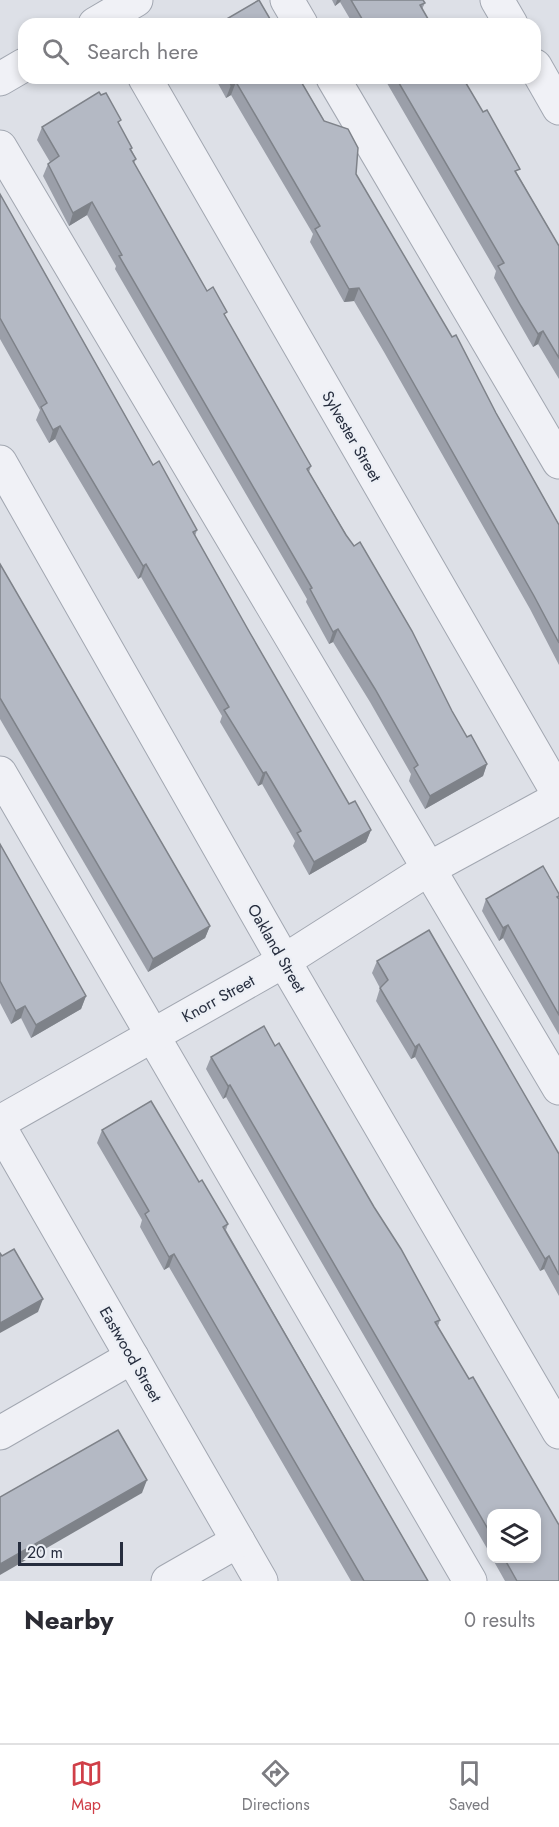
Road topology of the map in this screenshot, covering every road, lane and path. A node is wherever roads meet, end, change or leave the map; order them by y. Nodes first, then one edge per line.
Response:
1 (286, 0) edge
2 (497, 0) edge
3 (297, 18) edge
4 (508, 18) edge
5 (18, 68) edge
6 (541, 76) edge
7 (0, 79) edge
8 (148, 84) edge
9 (337, 84) edge
10 (559, 108) edge
11 (0, 147) edge
12 (0, 462) edge
13 (559, 462) edge
14 (0, 773) edge
15 (559, 796) edge
16 (430, 868) junction
17 (285, 961) junction
18 (152, 1034) junction
19 (559, 1088) edge
20 (0, 1122) edge
21 (0, 1128) edge
22 (132, 1357) junction
23 (0, 1432) edge
24 (559, 1432) edge
25 (238, 1541) junction
26 (168, 1581) edge
27 (261, 1581) edge
28 (470, 1581) edge

1 - 3 street
2 - 4 street
5 - 7 street
6 - 10 street
8 - 15 street, Sylvester Street
9 - 13 street
11 - 16 street
12 - 17 street, Oakland Street
14 - 18 street
15 - 16 street, Knorr Street
16 - 17 street, Knorr Street
16 - 19 street
17 - 18 street, Knorr Street
17 - 24 street, Oakland Street
18 - 20 street, Knorr Street
18 - 28 street
21 - 22 street, Eastwood Street
22 - 23 street
22 - 25 street, Eastwood Street
25 - 26 street
25 - 27 street, Eastwood Street

